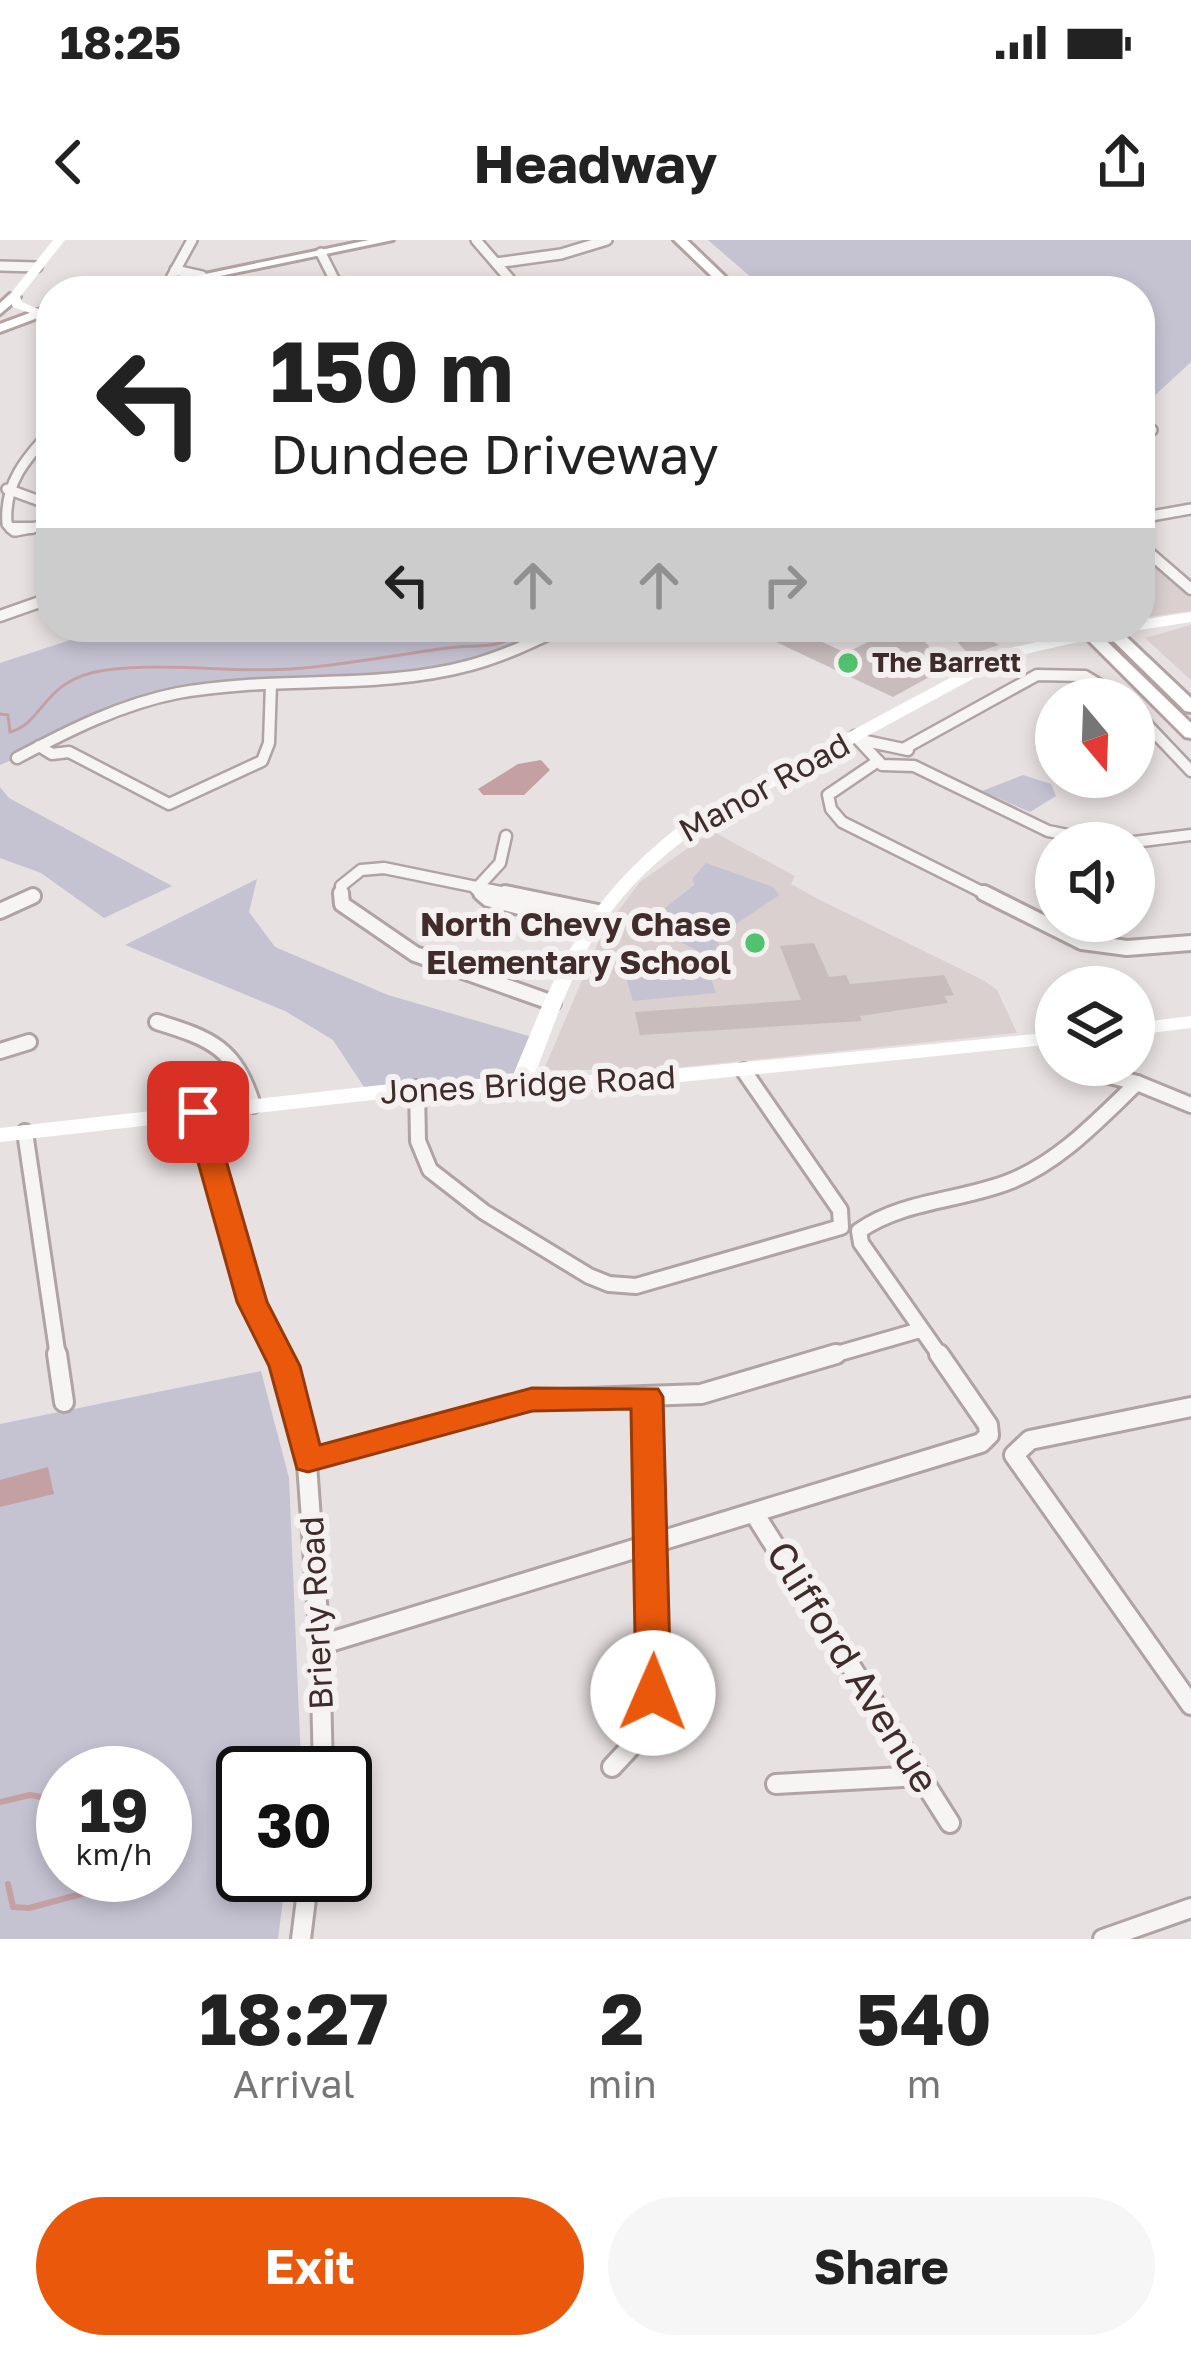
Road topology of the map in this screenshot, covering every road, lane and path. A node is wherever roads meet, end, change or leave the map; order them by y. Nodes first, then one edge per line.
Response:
1 (59, 240) edge
2 (192, 240) edge
3 (387, 240) edge
4 (476, 240) edge
5 (607, 240) edge
6 (680, 240) edge
7 (693, 240) edge
8 (321, 254) junction
9 (496, 263) junction
10 (0, 266) edge
11 (37, 267) junction
12 (248, 268) junction
13 (169, 276) edge
14 (202, 276) edge
15 (206, 276) edge
16 (334, 276) edge
17 (507, 276) edge
18 (721, 276) edge
19 (725, 276) edge
20 (14, 297) junction
21 (36, 309) edge
22 (0, 310) edge
23 (36, 314) edge
24 (0, 328) edge
25 (36, 448) edge
26 (7, 489) junction
27 (36, 500) edge
28 (1191, 509) edge
29 (1155, 515) edge
30 (36, 528) edge
31 (1155, 558) edge
32 (1191, 589) edge
33 (36, 603) edge
34 (0, 616) edge
35 (1191, 617) edge
36 (1155, 623) edge
37 (536, 642) edge
38 (1046, 642) edge
39 (1113, 642) edge
40 (1117, 642) edge
41 (1088, 678) edge
42 (271, 684) junction
43 (1191, 707) edge
44 (1155, 733) edge
45 (1191, 733) edge
46 (858, 738) junction
47 (39, 746) junction
48 (904, 748) junction
49 (16, 758) dead end
50 (878, 761) junction
51 (914, 766) junction
52 (1191, 771) edge
53 (1035, 825) edge
54 (1191, 835) edge
55 (506, 836) dead end
56 (1155, 839) edge
57 (476, 889) junction
58 (33, 896) dead end
59 (0, 911) edge
60 (594, 919) junction
61 (1191, 944) edge
62 (553, 1003) junction
63 (157, 1022) dead end
64 (1191, 1022) edge
65 (1155, 1026) edge
66 (1035, 1040) edge
67 (29, 1042) dead end
68 (0, 1052) edge
69 (744, 1071) junction
70 (521, 1083) junction
71 (1134, 1086) edge
72 (1144, 1086) edge
73 (417, 1088) junction
74 (253, 1105) junction
75 (1191, 1105) edge
76 (198, 1112) junction
77 (25, 1132) junction
78 (0, 1135) edge
79 (920, 1330) junction
80 (647, 1397) junction
81 (64, 1402) dead end
82 (1191, 1407) edge
83 (308, 1460) junction
84 (754, 1513) junction
85 (653, 1542) junction
86 (320, 1645) junction
87 (1191, 1705) edge
88 (322, 1746) edge
89 (612, 1766) dead end
90 (920, 1776) junction
91 (776, 1784) dead end
92 (950, 1823) dead end
93 (306, 1902) edge
94 (1191, 1908) edge
95 (301, 1939) edge
96 (1102, 1939) edge

1 - 11 main road
2 - 13 street
3 - 8 main road
4 - 9 street
5 - 9 street
6 - 18 main road
7 - 19 main road
8 - 12 main road
8 - 16 street
9 - 17 street
10 - 11 street
11 - 20 main road
12 - 14 main road
12 - 15 main road
20 - 21 main road
20 - 22 main road
23 - 24 main road
25 - 26 street
26 - 27 street
26 - 30 street
28 - 29 street
31 - 32 street
33 - 34 street
35 - 36 main road
37 - 42 street
38 - 46 main road, Manor Road
39 - 45 main road
40 - 43 main road
41 - 48 street
42 - 47 street
42 - 47 street
44 - 52 street
46 - 48 street
46 - 50 street
46 - 60 main road, Manor Road
47 - 49 street
48 - 51 street
50 - 51 street
50 - 61 street
51 - 53 street
54 - 56 street
55 - 57 street
57 - 60 street
57 - 62 street
58 - 59 street
60 - 62 main road, Manor Road
62 - 70 main road, Manor Road
63 - 74 street
64 - 65 main road
66 - 69 main road, Jones Bridge Road
67 - 68 street
69 - 70 main road, Jones Bridge Road
69 - 73 street
70 - 73 main road, Jones Bridge Road
71 - 79 street
72 - 75 street
73 - 74 main road, Jones Bridge Road
74 - 76 main road, Jones Bridge Road
76 - 77 main road, Jones Bridge Road
76 - 83 street, Brierly Road
77 - 78 main road, Jones Bridge Road
77 - 81 street
79 - 80 street
79 - 84 street
80 - 83 street
80 - 85 street
82 - 87 street
83 - 86 street, Brierly Road
84 - 85 street
84 - 90 street, Clifford Avenue
85 - 86 street
85 - 89 street
86 - 88 street, Brierly Road
90 - 91 street
90 - 92 street, Clifford Avenue
93 - 95 street
94 - 96 street

